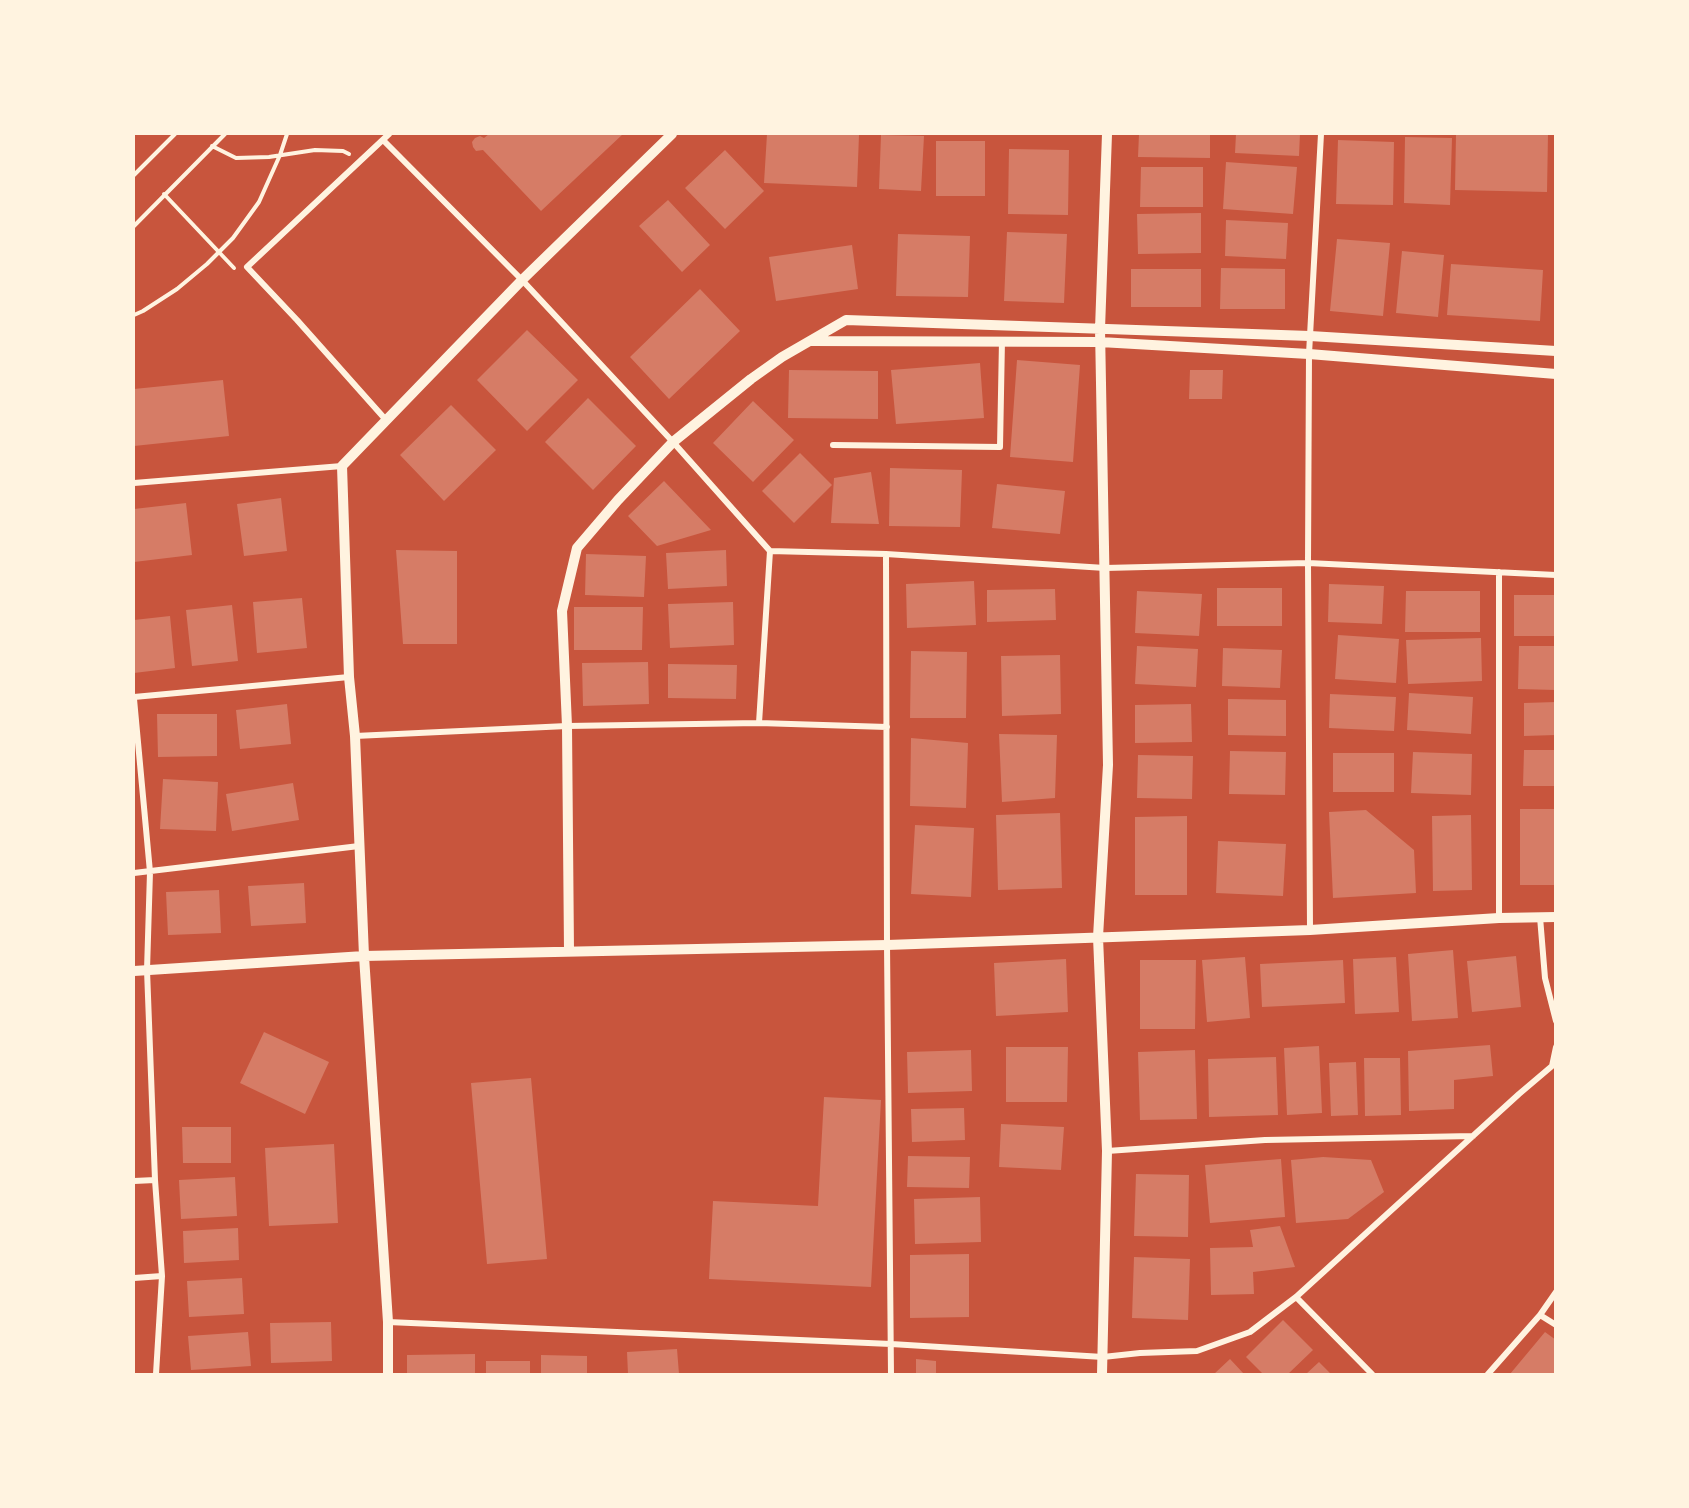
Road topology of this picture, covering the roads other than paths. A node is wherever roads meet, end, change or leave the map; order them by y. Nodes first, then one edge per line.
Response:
1 (390, 134) edge
2 (672, 134) edge
3 (1107, 134) edge
4 (1321, 134) edge
5 (382, 140) junction
6 (522, 280) junction
7 (1100, 328) junction
8 (1310, 336) junction
9 (1002, 340) junction
10 (809, 341) junction
11 (1100, 342) junction
12 (1556, 351) edge
13 (1309, 354) junction
14 (1556, 374) edge
15 (386, 420) junction
16 (673, 442) junction
17 (833, 446) dead end
18 (342, 466) junction
19 (134, 483) edge
20 (770, 551) junction
21 (886, 554) junction
22 (1308, 563) junction
23 (1105, 568) junction
24 (1499, 572) junction
25 (1556, 575) edge
26 (350, 677) junction
27 (134, 698) edge
28 (759, 723) junction
29 (567, 726) junction
30 (887, 727) junction
31 (355, 736) junction
32 (359, 846) junction
33 (150, 872) junction
34 (134, 873) edge
35 (1540, 917) junction
36 (1556, 917) edge
37 (1499, 918) junction
38 (1310, 930) junction
39 (1098, 937) junction
40 (887, 945) junction
41 (569, 951) junction
42 (364, 956) junction
43 (147, 970) junction
44 (134, 971) edge
45 (1556, 1021) edge
46 (1556, 1047) edge
47 (1473, 1136) junction
48 (1107, 1151) junction
49 (155, 1180) junction
50 (134, 1181) edge
51 (162, 1276) junction
52 (134, 1278) edge
53 (1556, 1292) edge
54 (1296, 1297) junction
55 (1540, 1315) junction
56 (388, 1322) junction
57 (1556, 1325) edge
58 (891, 1344) junction
59 (1103, 1357) junction
60 (156, 1374) edge
61 (388, 1374) edge
62 (891, 1374) edge
63 (1102, 1374) edge
64 (1372, 1374) edge
65 (1488, 1374) edge

1 - 5 street
2 - 6 street
3 - 7 street
4 - 8 street
5 - 6 street
5 - 15 street
6 - 15 street
6 - 16 street
7 - 8 street
7 - 10 street
7 - 11 street
8 - 12 street
8 - 13 street
9 - 10 street
9 - 11 street
9 - 17 street
10 - 16 street
11 - 13 street
11 - 23 street
13 - 14 street
13 - 22 street
15 - 18 street
16 - 20 street
16 - 29 street
18 - 19 street
18 - 26 street
20 - 21 street
20 - 28 street
21 - 23 street
21 - 30 street
22 - 23 street
22 - 24 street
22 - 38 street
23 - 39 street
24 - 25 street
24 - 37 street
26 - 27 street
26 - 31 street
27 - 33 street
28 - 29 street
28 - 30 street
29 - 31 street
29 - 41 street
30 - 40 street
31 - 32 street
32 - 33 street
32 - 42 street
33 - 34 street
33 - 43 street
35 - 36 street
35 - 37 street
35 - 45 street
37 - 38 street
38 - 39 street
39 - 40 street
39 - 48 street
40 - 41 street
40 - 58 street
41 - 42 street
42 - 43 street
42 - 56 street
43 - 44 street
43 - 49 street
46 - 47 street
47 - 48 street
47 - 54 street
48 - 59 street
49 - 50 street
49 - 51 street
51 - 52 street
51 - 60 street
53 - 55 street
54 - 59 street
54 - 64 street
55 - 57 street
55 - 65 street
56 - 58 street
56 - 61 street
58 - 59 street
58 - 62 street
59 - 63 street

